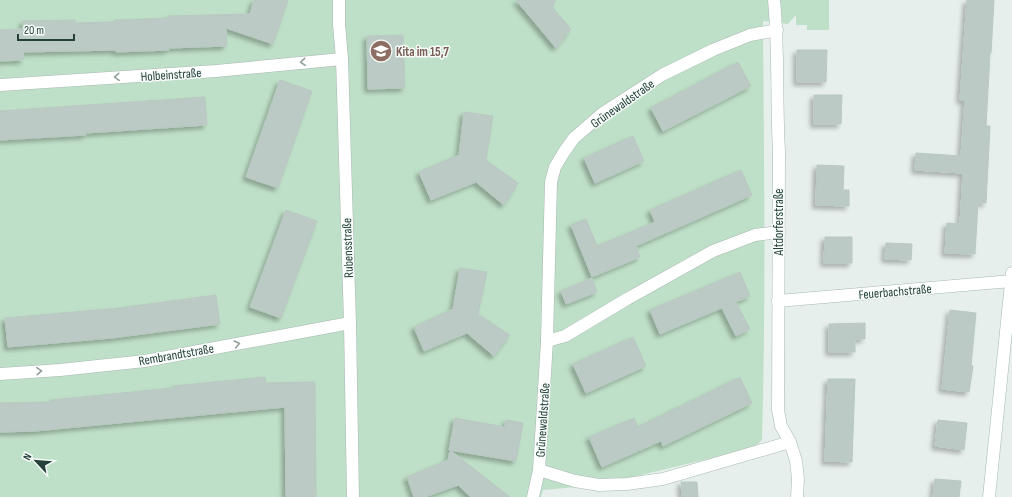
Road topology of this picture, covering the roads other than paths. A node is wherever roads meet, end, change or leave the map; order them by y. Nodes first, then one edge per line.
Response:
1 (339, 0) edge
2 (774, 0) edge
3 (777, 30) junction
4 (342, 59) junction
5 (0, 86) edge
6 (779, 232) junction
7 (1012, 273) edge
8 (1012, 281) edge
9 (778, 301) junction
10 (350, 323) junction
11 (547, 342) junction
12 (0, 374) edge
13 (790, 442) junction
14 (539, 470) junction
15 (353, 497) edge
16 (533, 497) edge
17 (797, 497) edge
18 (989, 497) edge

1 - 4 street, Rubensstraße
2 - 3 street, Altdorferstraße
3 - 6 street, Altdorferstraße
3 - 11 street, Grünewaldstraße
4 -> 5 street, Holbeinstraße
4 - 10 street, Rubensstraße
6 - 9 street, Altdorferstraße
6 - 11 street
7 - 8 street
8 - 9 street, Feuerbachstraße
8 - 18 street
9 - 13 street, Altdorferstraße
12 -> 10 street, Rembrandtstraße
10 - 15 street, Rubensstraße
11 - 14 street, Grünewaldstraße
13 - 14 street
13 - 17 street, Altdorferstraße
14 - 16 street, Grünewaldstraße

